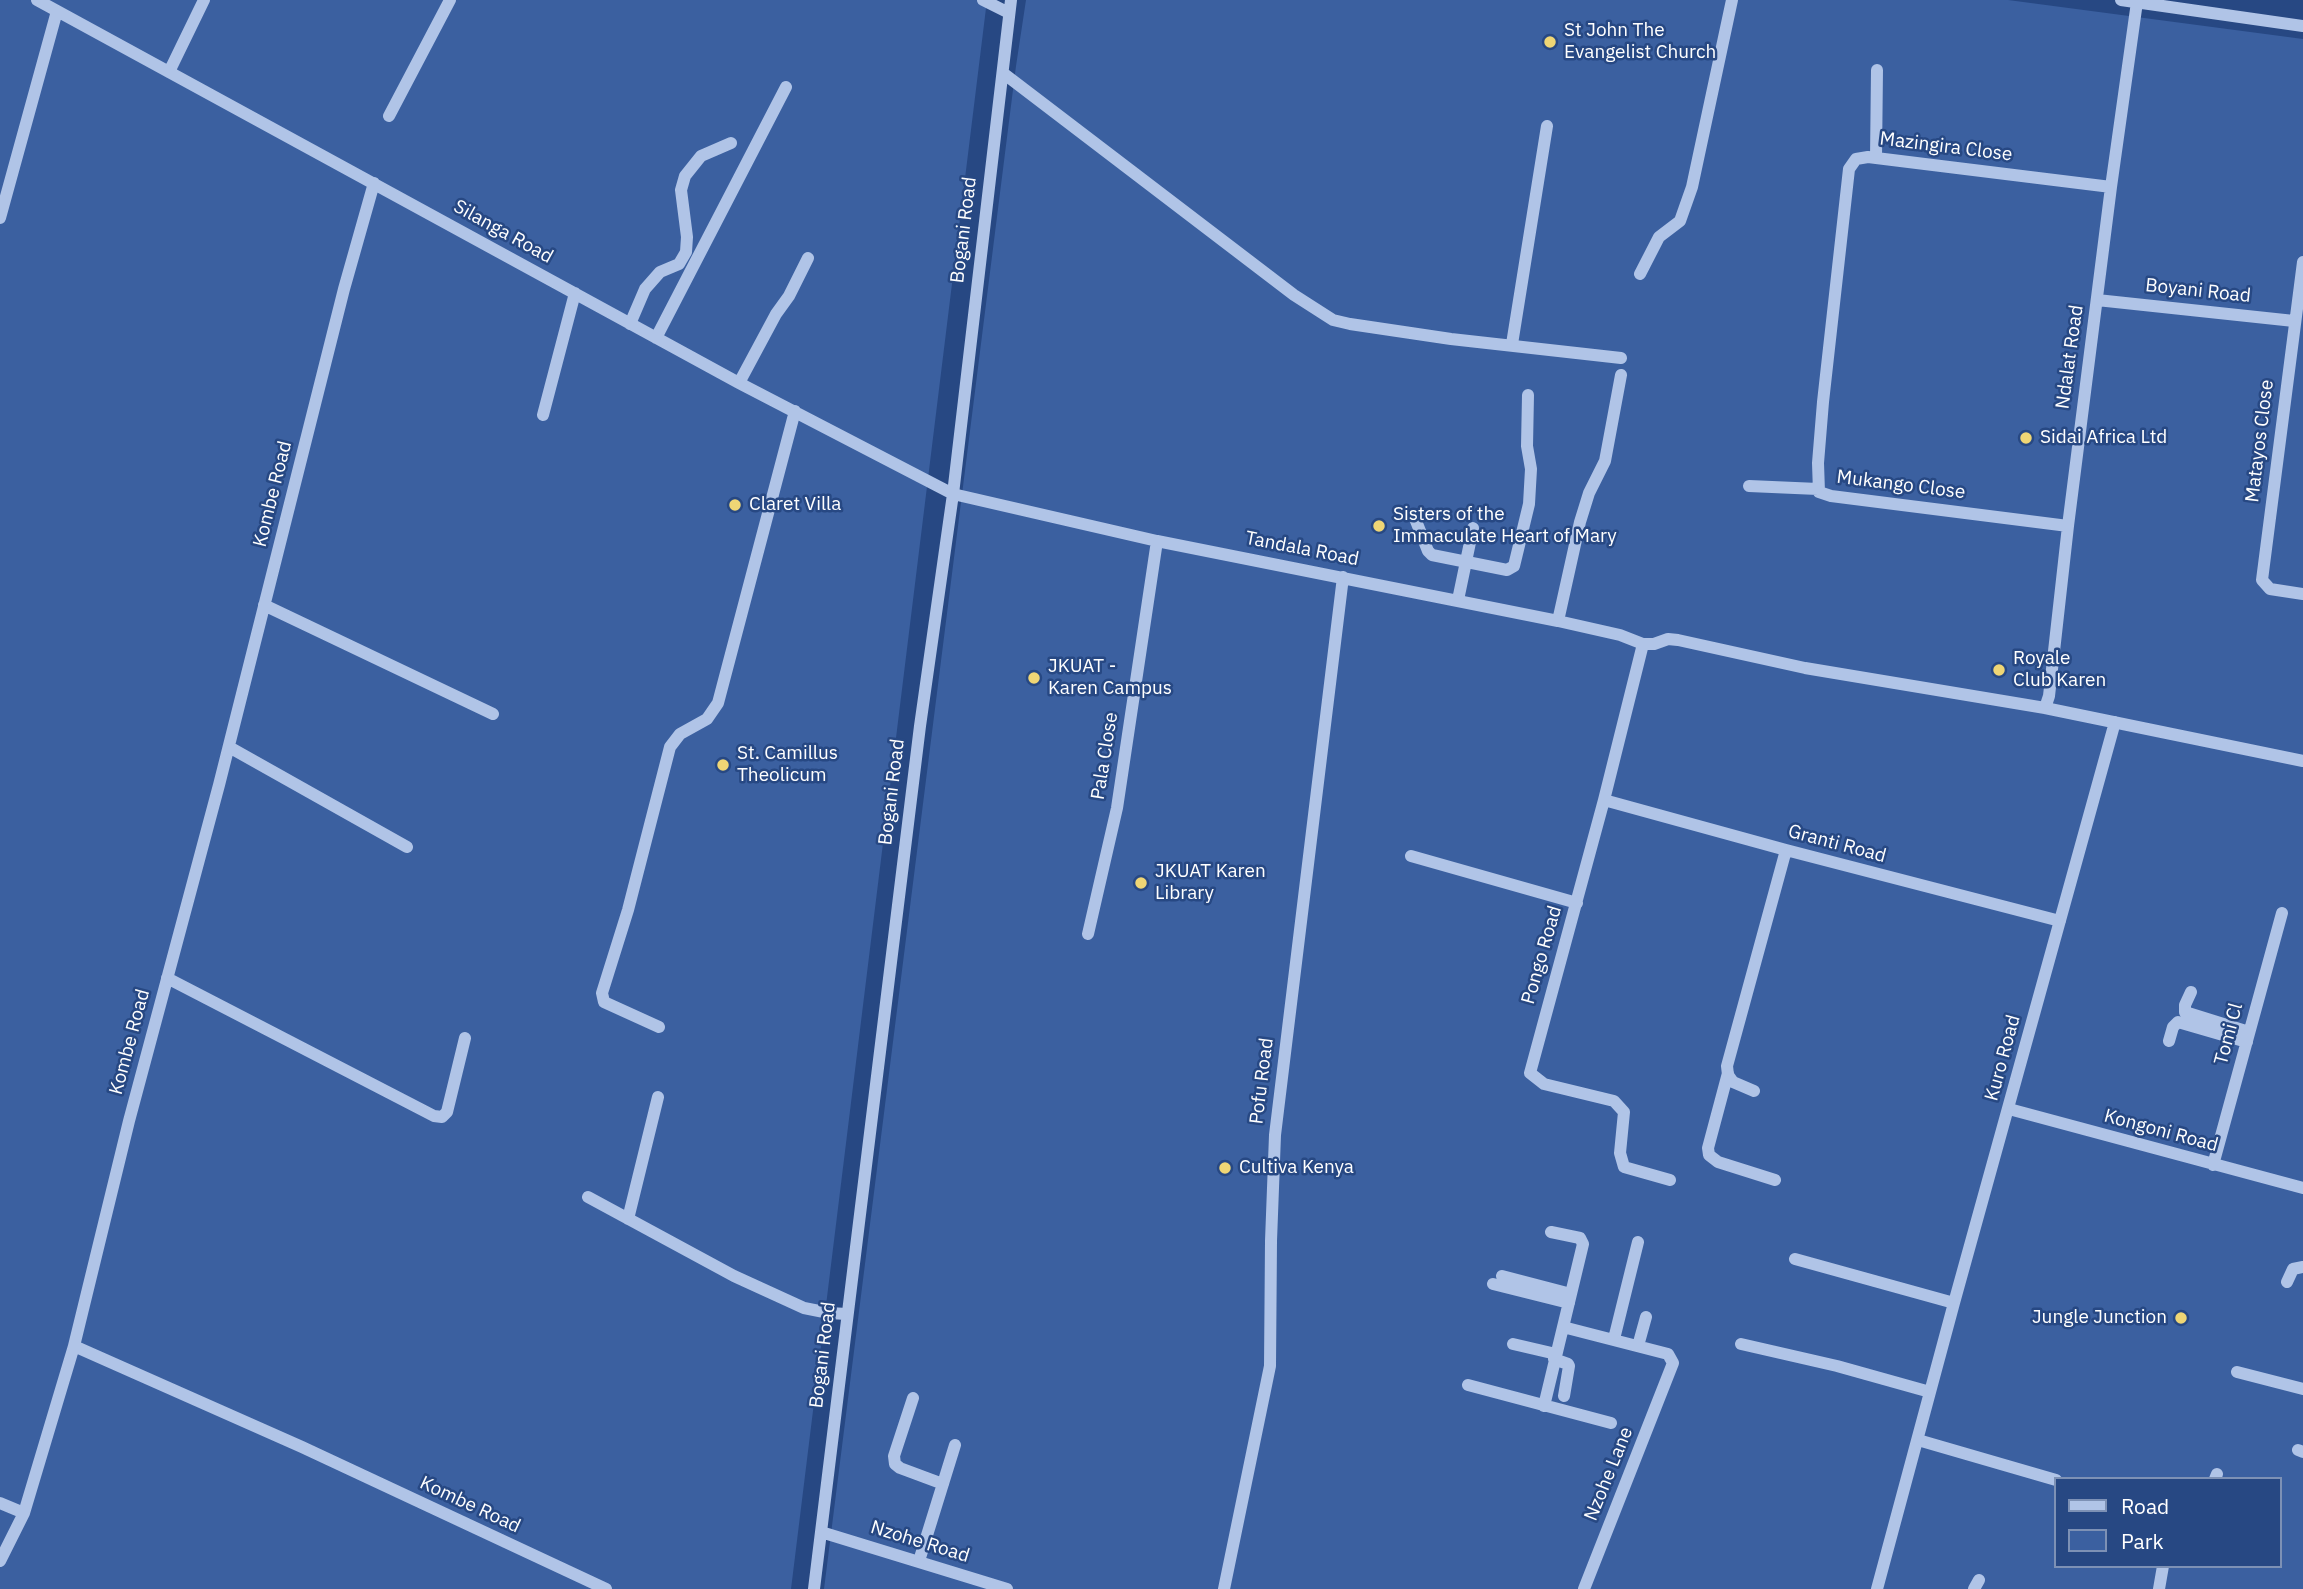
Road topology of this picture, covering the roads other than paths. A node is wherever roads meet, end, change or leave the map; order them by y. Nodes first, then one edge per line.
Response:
1 (37, 0) edge
2 (204, 0) edge
3 (450, 0) edge
4 (984, 0) edge
5 (1732, 0) edge
6 (2121, 0) edge
7 (2137, 2) junction
8 (1010, 7) edge
9 (57, 11) junction
10 (2303, 26) edge
11 (1877, 70) dead end
12 (169, 72) junction
13 (1003, 73) junction
14 (786, 87) dead end
15 (389, 116) dead end
16 (1547, 126) dead end
17 (731, 143) dead end
18 (1876, 158) junction
19 (374, 183) junction
20 (2111, 187) junction
21 (0, 218) edge
22 (808, 258) dead end
23 (2303, 262) edge
24 (1640, 274) dead end
25 (1835, 277) joint
26 (575, 293) junction
27 (2300, 298) edge
28 (2098, 300) junction
29 (2294, 321) junction
30 (630, 324) junction
31 (656, 338) junction
32 (1512, 345) junction
33 (1621, 358) dead end
34 (1621, 375) dead end
35 (739, 383) junction
36 (1528, 395) dead end
37 (795, 411) junction
38 (542, 415) dead end
39 (1749, 486) dead end
40 (1818, 489) junction
41 (953, 494) junction
42 (1416, 521) dead end
43 (2068, 526) junction
44 (1473, 528) dead end
45 (1157, 541) junction
46 (1466, 561) junction
47 (1343, 577) junction
48 (2303, 594) edge
49 (1458, 600) junction
50 (264, 605) junction
51 (1558, 621) junction
52 (1643, 644) junction
53 (2050, 708) junction
54 (493, 714) dead end
55 (2115, 722) junction
56 (229, 747) junction
57 (2303, 761) edge
58 (1604, 800) junction
59 (407, 847) dead end
60 (1786, 850) junction
61 (1411, 856) dead end
62 (1577, 902) junction
63 (2282, 912) dead end
64 (2060, 921) junction
65 (1088, 934) dead end
66 (167, 978) junction
67 (2191, 992) dead end
68 (659, 1027) dead end
69 (2248, 1037) junction
70 (465, 1038) dead end
71 (2169, 1041) dead end
72 (1727, 1073) junction
73 (1754, 1091) dead end
74 (657, 1097) dead end
75 (2009, 1109) junction
76 (2213, 1165) junction
77 (1670, 1180) dead end
78 (1775, 1180) dead end
79 (2303, 1188) edge
80 (588, 1197) dead end
81 (628, 1219) junction
82 (1551, 1231) dead end
83 (1638, 1241) dead end
84 (1795, 1259) dead end
85 (2303, 1267) edge
86 (1498, 1280) dead end
87 (2287, 1282) dead end
88 (1570, 1299) junction
89 (1954, 1303) junction
90 (847, 1314) junction
91 (1646, 1317) dead end
92 (1563, 1327) junction
93 (1614, 1339) junction
94 (1513, 1344) dead end
95 (1741, 1344) dead end
96 (74, 1346) junction
97 (1638, 1346) junction
98 (1555, 1357) junction
99 (2237, 1372) dead end
100 (1468, 1385) dead end
101 (2303, 1389) edge
102 (1930, 1392) junction
103 (1564, 1396) dead end
104 (913, 1398) dead end
105 (1544, 1406) junction
106 (1611, 1423) dead end
107 (1918, 1440) junction
108 (956, 1445) dead end
109 (2054, 1479) edge
110 (943, 1484) junction
111 (0, 1503) edge
112 (24, 1513) junction
113 (821, 1532) junction
114 (0, 1561) edge
115 (919, 1562) junction
116 (2163, 1568) edge
117 (606, 1589) edge
118 (814, 1589) edge
119 (1007, 1589) edge
120 (1224, 1589) edge
121 (1584, 1589) edge
122 (1877, 1589) edge
123 (2159, 1589) edge

1 - 9 street, Silanga Road
2 - 12 street
3 - 15 street
4 - 8 street
5 - 24 street
6 - 7 street
7 - 10 street
7 - 20 street, Ndalat Road
8 - 13 street, Bogani Road
9 - 12 street, Silanga Road
9 - 21 street
11 - 18 street
12 - 19 street, Silanga Road
13 - 32 street
13 - 41 street, Bogani Road
14 - 31 street
16 - 32 street
17 - 30 street
18 - 20 street, Mazingira Close
18 - 25 street, Mazingira Close
19 - 26 street, Silanga Road
19 - 50 street, Kombe Road
20 - 28 street, Ndalat Road
22 - 35 street
23 - 27 street, Matayos Close
25 - 40 street, Mukango Close
26 - 30 street, Silanga Road
26 - 38 street
27 - 29 street, Matayos Close
28 - 29 street, Boyani Road
28 - 43 street, Ndalat Road
29 - 48 street, Matayos Close
30 - 31 street, Silanga Road
31 - 35 street, Silanga Road
32 - 33 street
34 - 51 street
35 - 37 street, Silanga Road
36 - 46 street
37 - 41 street, Silanga Road
37 - 68 street
39 - 40 street
40 - 43 street, Mukango Close
41 - 45 street, Tandala Road
41 - 90 street, Bogani Road
42 - 46 street
43 - 53 street, Ndalat Road
44 - 46 street
45 - 47 street, Tandala Road
45 - 65 street, Pala Close
46 - 49 street
47 - 49 street, Tandala Road
47 - 120 street, Pofu Road
49 - 51 street, Tandala Road
50 - 54 street
50 - 56 street, Kombe Road
51 - 52 street, Tandala Road
52 - 53 street
52 - 58 street, Pongo Road
53 - 55 street
55 - 57 street
55 - 64 street, Kuro Road
56 - 59 street
56 - 66 street, Kombe Road
58 - 60 street, Granti Road
58 - 62 street, Pongo Road
60 - 64 street, Granti Road
60 - 72 street
61 - 62 street
62 - 77 street, Pongo Road
63 - 69 street, Tomi Cl
64 - 75 street, Kuro Road
66 - 70 street
66 - 96 street, Kombe Road
67 - 69 street
69 - 71 street
69 - 76 street, Tomi Cl
72 - 73 street
72 - 78 street
74 - 81 street
75 - 76 street, Kongoni Road
75 - 89 street, Kuro Road
76 - 79 street, Kongoni Road
80 - 81 street
81 - 90 street
82 - 88 street
83 - 93 street
84 - 89 street
85 - 87 street
86 - 88 street
88 - 92 street
89 - 102 street, Kuro Road
90 - 113 street, Bogani Road
91 - 97 street
92 - 93 street
92 - 98 street
93 - 97 street
94 - 98 street
95 - 102 street
96 - 112 street
96 - 117 street, Kombe Road
97 - 121 street, Nzohe Lane
98 - 103 street
98 - 105 street
99 - 101 street
100 - 105 street
102 - 107 street, Kuro Road
104 - 110 street
105 - 106 street
107 - 109 street
107 - 122 street, Kuro Road
108 - 110 street
110 - 115 street
111 - 112 street
112 - 114 street
113 - 115 street, Nzohe Road
113 - 118 street, Bogani Road
115 - 119 street, Nzohe Road
116 - 123 street

